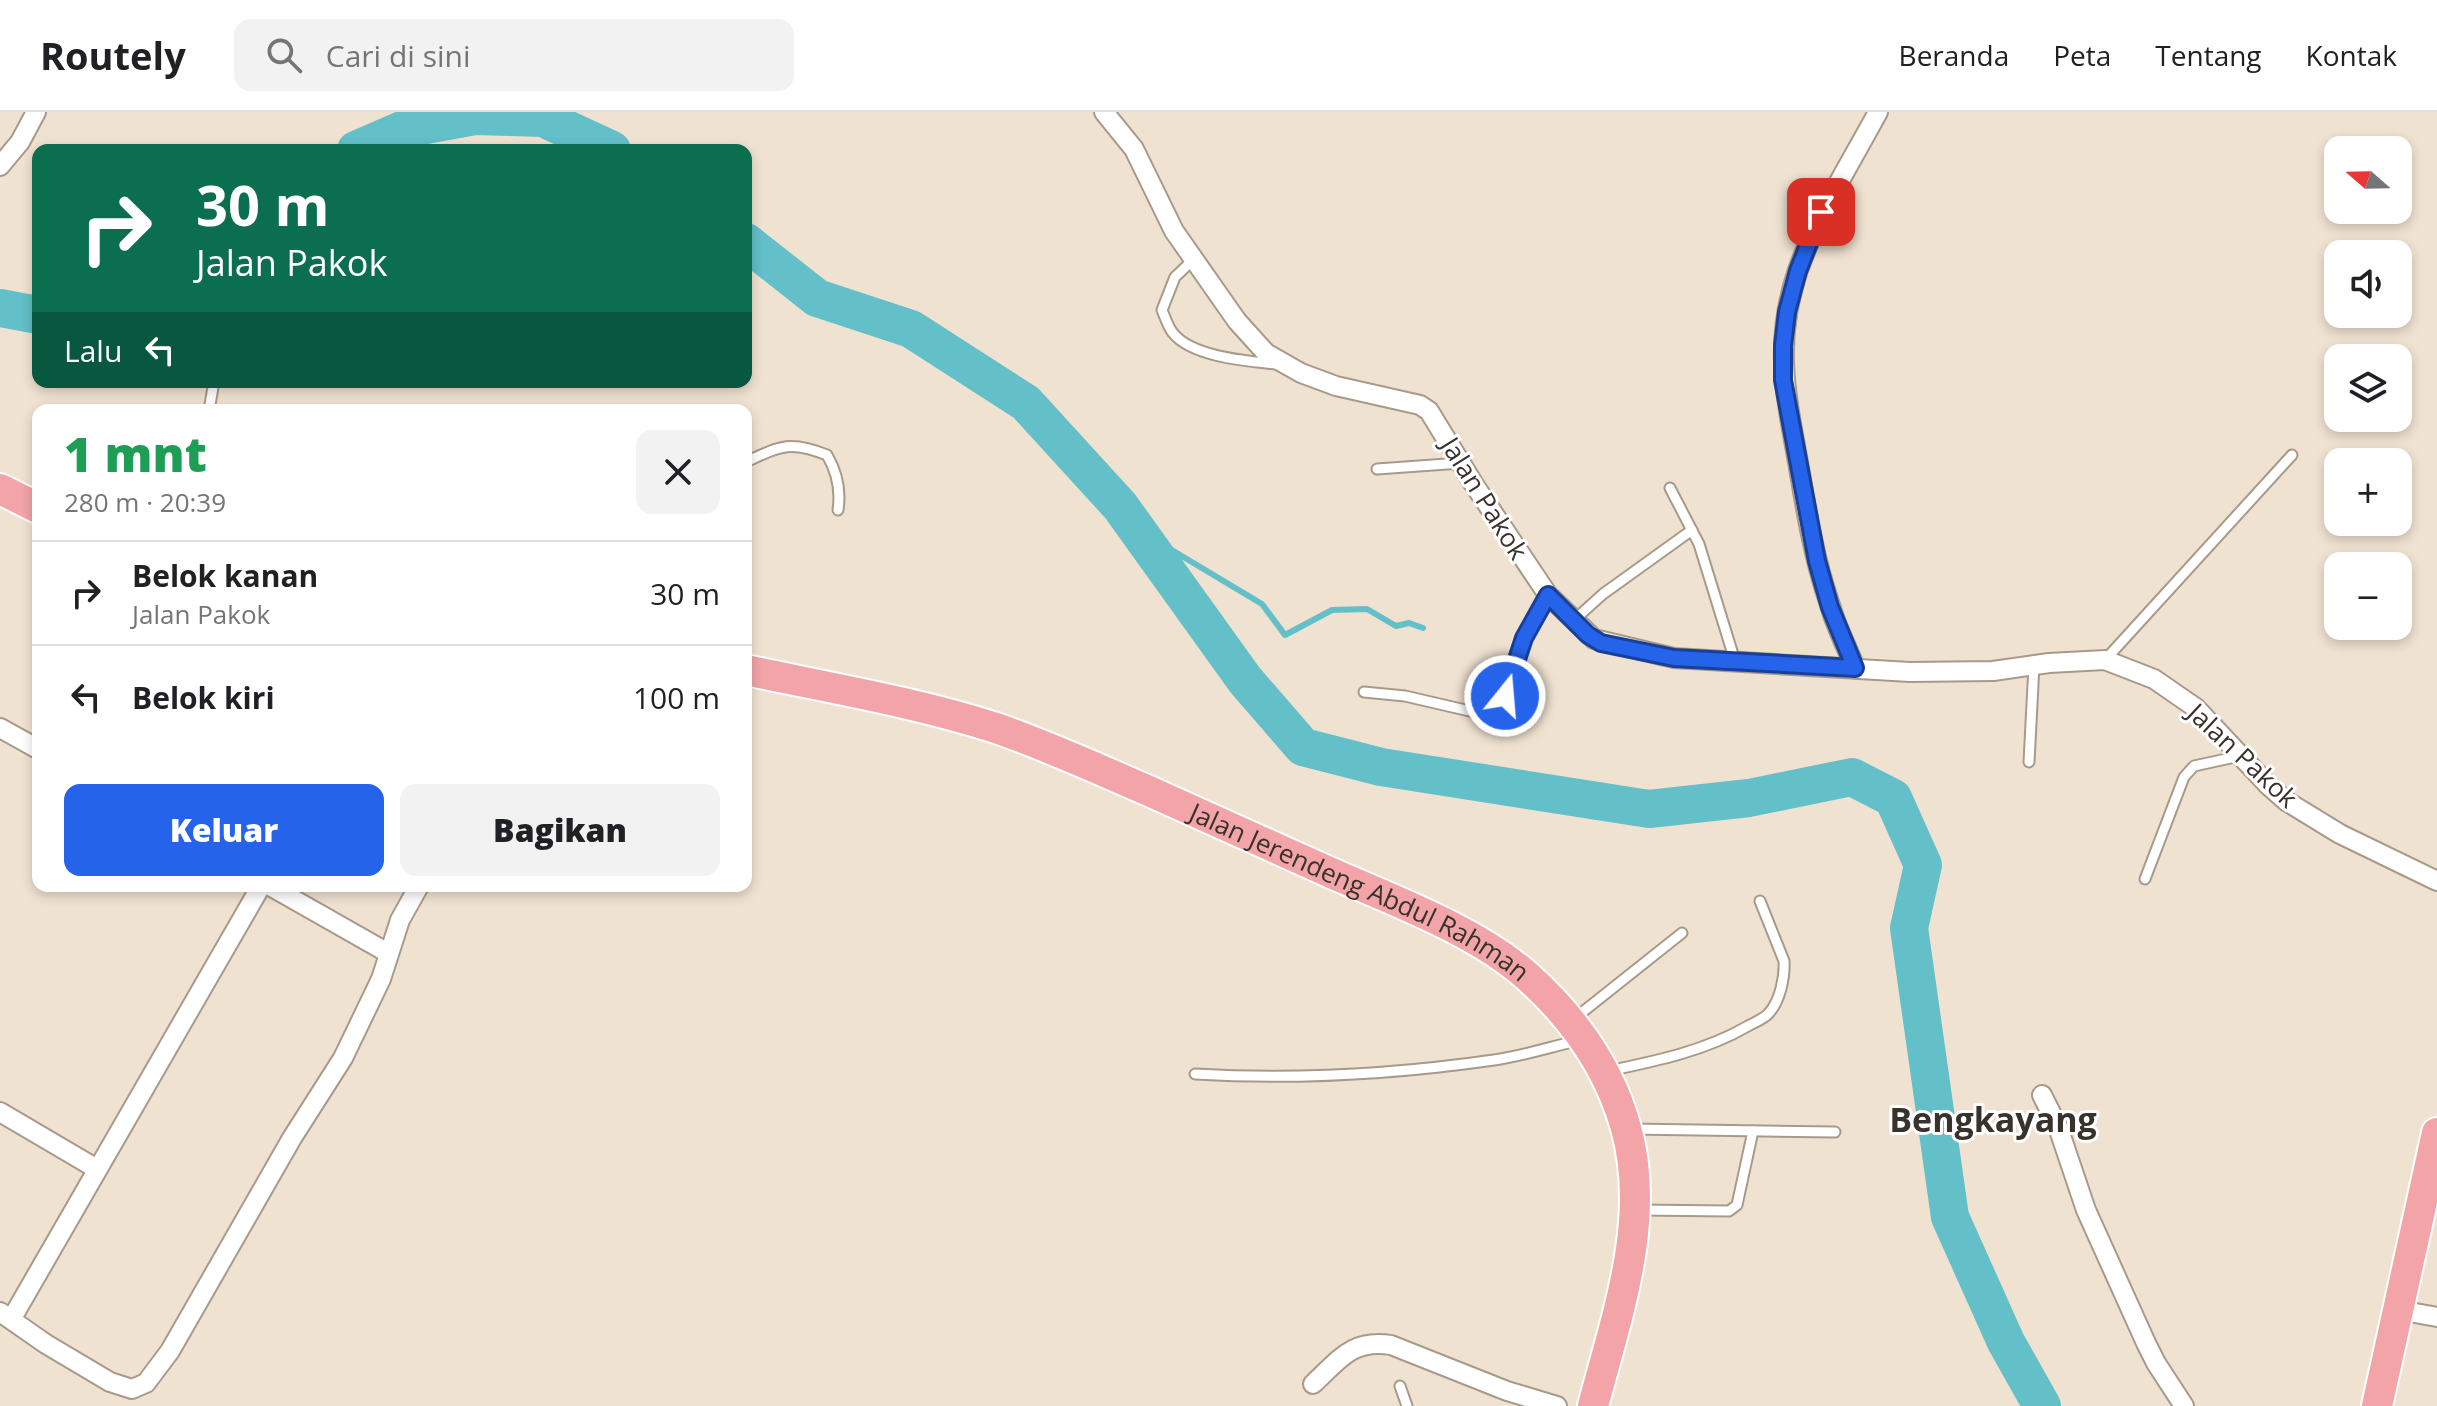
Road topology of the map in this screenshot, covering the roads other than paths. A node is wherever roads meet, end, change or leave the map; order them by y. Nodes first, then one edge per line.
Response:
1 (36, 112) edge
2 (1104, 112) edge
3 (1878, 112) edge
4 (0, 166) edge
5 (1194, 259) junction
6 (1283, 365) junction
7 (2292, 455) dead end
8 (752, 459) edge
9 (1461, 463) junction
10 (1377, 469) dead end
11 (1670, 488) dead end
12 (0, 489) edge
13 (32, 505) edge
14 (838, 510) dead end
15 (1692, 530) junction
16 (1542, 587) junction
17 (1573, 621) junction
18 (2105, 660) junction
19 (1735, 661) junction
20 (2034, 665) junction
21 (1855, 668) junction
22 (752, 671) edge
23 (1364, 692) dead end
24 (0, 728) edge
25 (32, 746) edge
26 (2240, 756) junction
27 (2029, 762) dead end
28 (2145, 879) dead end
29 (2437, 881) edge
30 (258, 892) edge
31 (281, 892) edge
32 (416, 892) edge
33 (1760, 901) dead end
34 (1682, 933) dead end
35 (388, 953) junction
36 (1578, 1030) junction
37 (1605, 1071) junction
38 (1195, 1074) dead end
39 (2042, 1095) dead end
40 (0, 1112) edge
41 (1627, 1129) junction
42 (1753, 1131) junction
43 (1835, 1132) dead end
44 (2437, 1133) edge
45 (97, 1169) junction
46 (1635, 1210) junction
47 (2398, 1310) junction
48 (6, 1315) edge
49 (2437, 1317) edge
50 (1313, 1384) dead end
51 (1400, 1386) dead end
52 (1407, 1406) edge
53 (1557, 1406) edge
54 (1593, 1406) edge
55 (2184, 1406) edge
56 (2377, 1406) edge

1 - 4 street
2 - 5 street, Jalan Pakok
3 - 21 street
5 - 6 street, Jalan Pakok
5 - 6 lane
6 - 9 street, Jalan Pakok
7 - 18 lane
8 - 14 lane
9 - 10 lane
9 - 16 street, Jalan Pakok
11 - 15 lane
12 - 13 highway
15 - 17 lane
15 - 19 lane
16 - 17 street, Jalan Pakok
16 - 23 lane
17 - 19 street, Jalan Pakok
18 - 20 street, Jalan Pakok
18 - 26 street, Jalan Pakok
19 - 21 street, Jalan Pakok
20 - 21 street, Jalan Pakok
20 - 27 lane
22 - 36 highway, Jalan Jerendeng Abdul Rahman
24 - 25 street
26 - 28 lane
26 - 29 street, Jalan Pakok
30 - 45 street
31 - 35 street
32 - 35 street
33 - 37 lane
34 - 36 lane
35 - 48 street
36 - 37 highway, Jalan Jerendeng Abdul Rahman
36 - 38 lane
37 - 41 highway, Jalan Jerendeng Abdul Rahman
39 - 55 street
40 - 45 street
41 - 42 lane
41 - 46 highway, Jalan Jerendeng Abdul Rahman
42 - 43 lane
42 - 46 lane
44 - 47 highway
45 - 48 street
46 - 54 highway, Jalan Jerendeng Abdul Rahman
47 - 49 street
47 - 56 highway
50 - 53 street
51 - 52 lane

